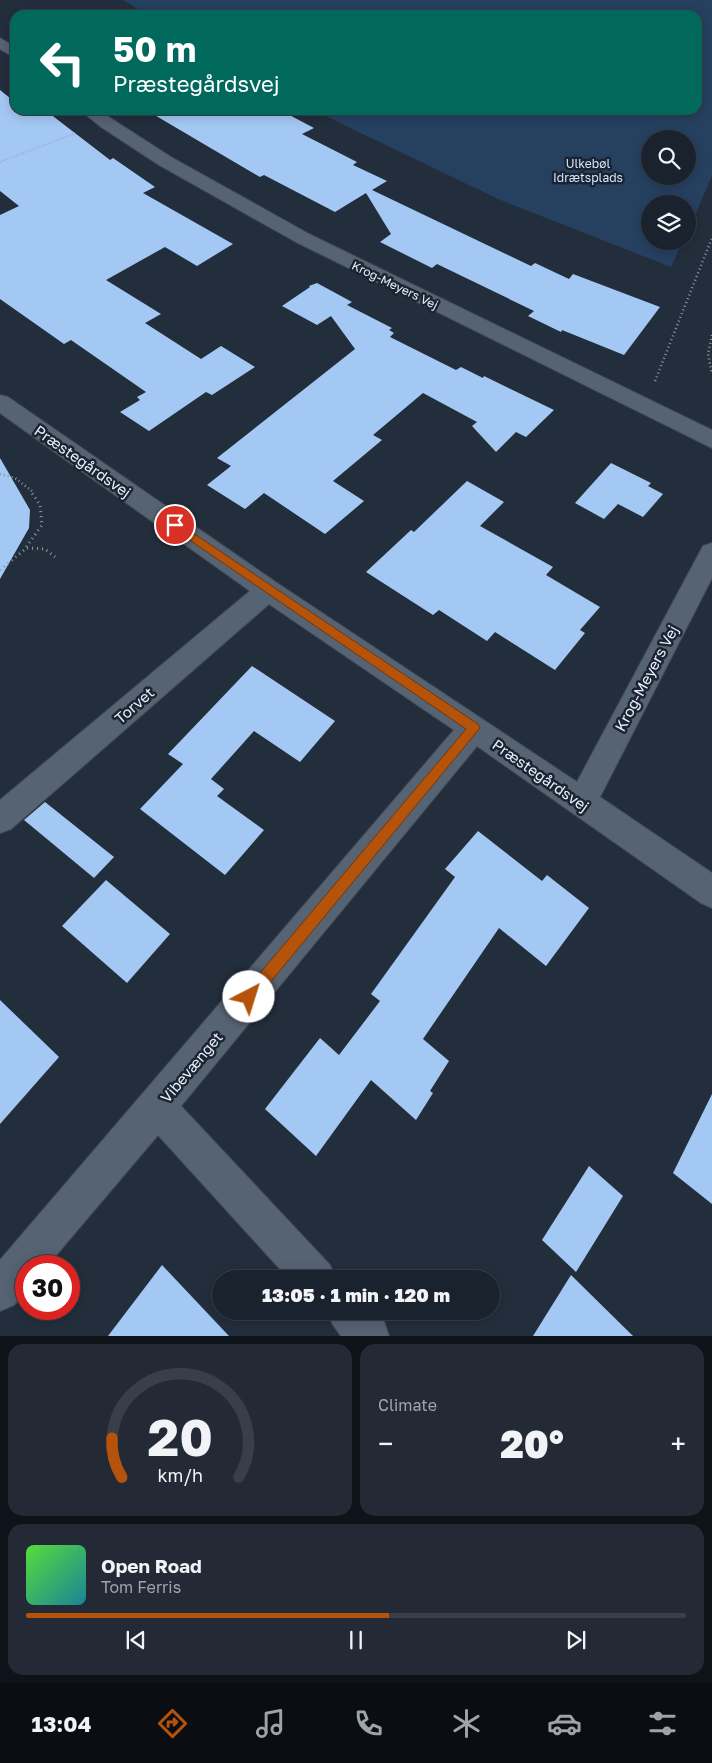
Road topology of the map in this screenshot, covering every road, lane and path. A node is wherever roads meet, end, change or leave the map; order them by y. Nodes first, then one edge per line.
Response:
1 (0, 42) edge
2 (10, 50) edge
3 (95, 115) edge
4 (104, 122) junction
5 (0, 162) edge
6 (712, 238) edge
7 (712, 335) edge
8 (712, 374) edge
9 (646, 405) junction
10 (2, 406) edge
11 (712, 440) edge
12 (0, 474) edge
13 (27, 548) junction
14 (712, 553) edge
15 (55, 557) dead end
16 (0, 570) edge
17 (268, 590) junction
18 (474, 728) junction
19 (581, 803) junction
20 (0, 819) edge
21 (712, 892) edge
22 (157, 1107) junction
23 (308, 1270) edge
24 (0, 1291) edge
25 (355, 1320) edge
26 (369, 1336) edge

1 - 2 street
3 - 4 street, Krog-Meyers Vej
4 - 5 path
4 - 9 street, Krog-Meyers Vej
6 - 9 path
7 - 8 path
9 - 11 street, Krog-Meyers Vej
10 - 17 street, Præstegårdsvej
12 - 13 path
13 - 15 path
13 - 16 path
14 - 19 street, Krog-Meyers Vej
17 - 18 street, Præstegårdsvej
17 - 20 street, Torvet
18 - 19 street, Præstegårdsvej
18 - 22 street, Vibevænget
19 - 21 street, Præstegårdsvej
22 - 23 street, Vibevænget
22 - 24 street, Vibevænget
25 - 26 street

